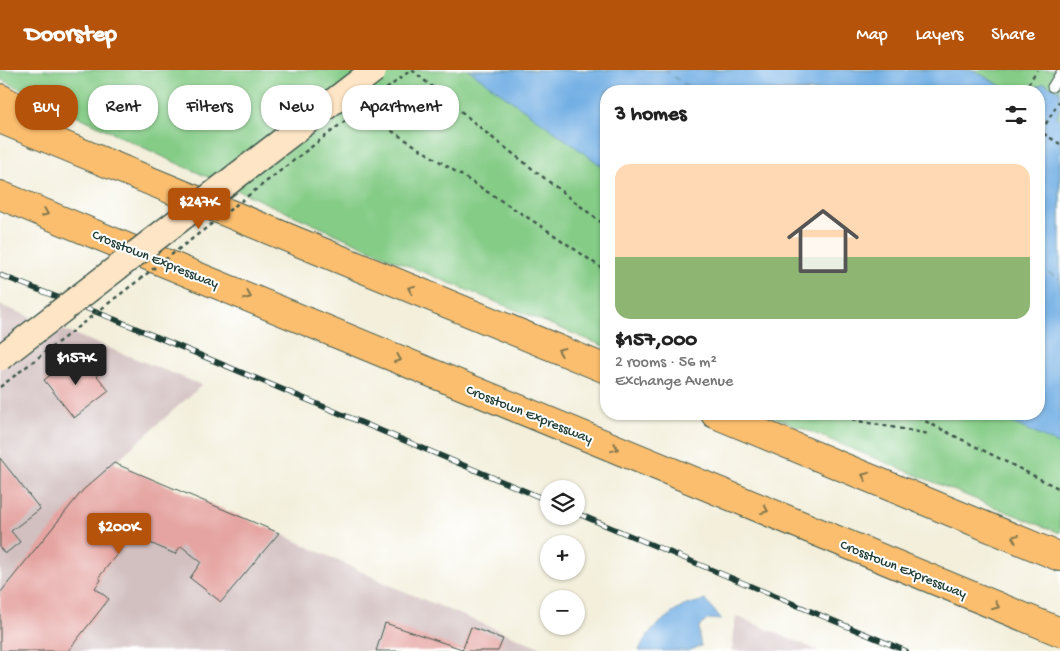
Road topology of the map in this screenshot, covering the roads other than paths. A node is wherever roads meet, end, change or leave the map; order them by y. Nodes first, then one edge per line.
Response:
1 (374, 70) edge
2 (1060, 74) edge
3 (1052, 87) dead end
4 (0, 98) edge
5 (0, 119) edge
6 (172, 191) junction
7 (0, 195) edge
8 (0, 358) edge
9 (600, 367) edge
10 (729, 420) edge
11 (1060, 557) edge
12 (1060, 632) edge

1 - 8 main road, bridge
2 - 3 lane
4 - 6 highway
5 - 6 highway
9 -> 6 highway
7 -> 12 highway, Crosstown Expressway
11 -> 10 highway

